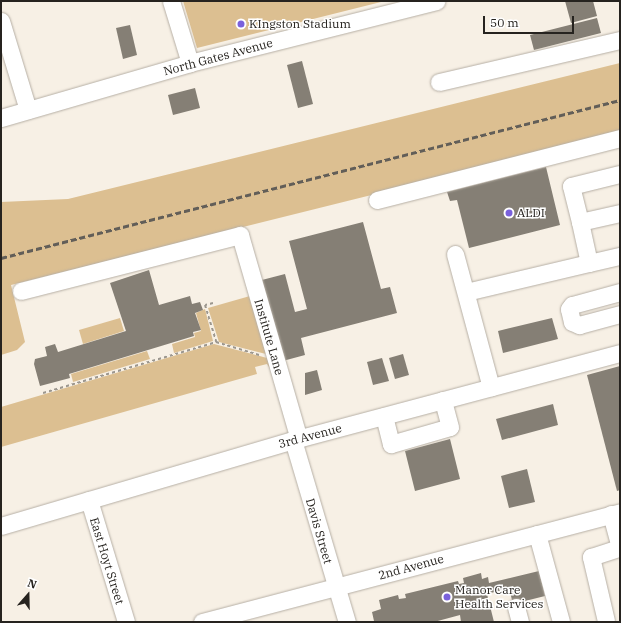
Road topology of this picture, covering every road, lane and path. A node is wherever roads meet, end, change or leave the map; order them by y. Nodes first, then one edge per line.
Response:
1 (171, 1) edge
2 (436, 1) edge
3 (1, 21) edge
4 (620, 40) edge
5 (190, 63) junction
6 (439, 82) dead end
7 (28, 110) junction
8 (1, 118) edge
9 (620, 138) edge
10 (620, 174) edge
11 (377, 200) dead end
12 (620, 213) edge
13 (580, 222) junction
14 (456, 254) dead end
15 (620, 256) edge
16 (589, 263) junction
17 (21, 291) dead end
18 (466, 292) junction
19 (620, 292) edge
20 (212, 303) dead end
21 (620, 314) edge
22 (216, 342) junction
23 (620, 353) edge
24 (268, 357) dead end
25 (491, 387) junction
26 (43, 393) dead end
27 (443, 400) junction
28 (384, 416) junction
29 (296, 440) junction
30 (89, 500) junction
31 (616, 513) edge
32 (1, 526) edge
33 (538, 534) junction
34 (620, 548) edge
35 (336, 586) junction
36 (606, 621) dead end
37 (126, 622) edge
38 (202, 622) edge
39 (347, 622) edge
40 (561, 622) edge

1 - 5 street
2 - 5 street, North Gates Avenue
3 - 7 street
4 - 6 street
5 - 7 street, North Gates Avenue
7 - 8 street, North Gates Avenue
9 - 11 street
10 - 13 street
12 - 13 street
13 - 16 street
14 - 18 street
15 - 16 street
16 - 18 street
17 - 29 street, Institute Lane
18 - 25 street
19 - 21 street
20 - 22 path
22 - 24 path
22 - 26 path
23 - 25 street, 3rd Avenue
25 - 27 street, 3rd Avenue
27 - 28 street, 3rd Avenue
27 - 28 street
28 - 29 street, 3rd Avenue
29 - 30 street, 3rd Avenue
29 - 35 street, Davis Street
30 - 32 street, 3rd Avenue
30 - 37 street, East Hoyt Street
31 - 33 street, 2nd Avenue
31 - 34 street
33 - 35 street, 2nd Avenue
33 - 40 street
34 - 36 street
35 - 38 street, 2nd Avenue
35 - 39 street, Davis Street

